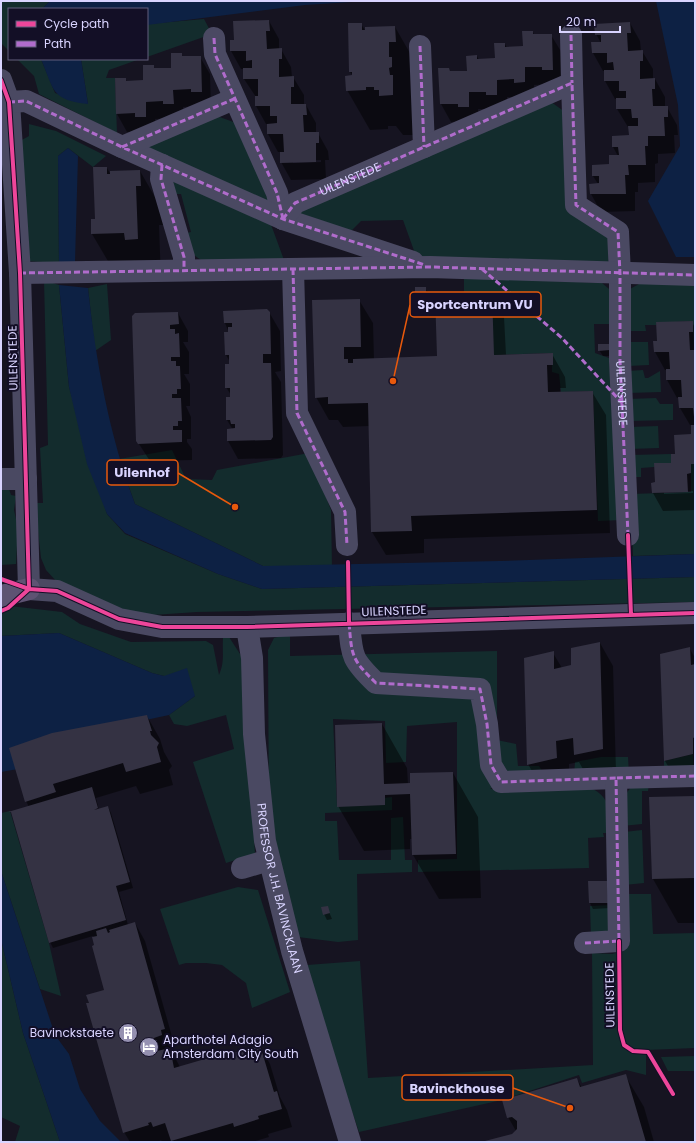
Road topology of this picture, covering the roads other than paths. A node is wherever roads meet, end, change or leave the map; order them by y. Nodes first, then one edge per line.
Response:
1 (571, 35) dead end
2 (214, 38) dead end
3 (420, 46) dead end
4 (1, 80) edge
5 (572, 82) junction
6 (234, 99) junction
7 (9, 102) junction
8 (122, 147) junction
9 (424, 147) junction
10 (162, 165) junction
11 (283, 219) junction
12 (430, 267) junction
13 (293, 269) junction
14 (184, 270) junction
15 (20, 273) junction
16 (620, 274) junction
17 (695, 275) edge
18 (1, 479) edge
19 (26, 479) junction
20 (628, 536) dead end
21 (347, 545) dead end
22 (1, 586) edge
23 (29, 589) junction
24 (1, 596) edge
25 (695, 613) edge
26 (349, 622) junction
27 (247, 627) junction
28 (695, 776) edge
29 (616, 778) junction
30 (269, 860) junction
31 (242, 868) dead end
32 (585, 943) dead end
33 (350, 1142) edge

1 - 5 street, UILENSTEDE
2 - 6 street
3 - 9 street
4 - 7 street, UILENSTEDE
5 - 9 street, UILENSTEDE
5 - 16 street, UILENSTEDE
6 - 8 street
6 - 11 street
7 - 8 street
7 - 15 street, UILENSTEDE
8 - 10 street
9 - 11 street, UILENSTEDE
10 - 11 street
10 - 14 street
11 - 12 street
12 - 13 street
12 - 16 street
13 - 14 street
13 - 21 street
14 - 15 street
15 - 19 street, UILENSTEDE
16 - 17 street
16 - 20 street, UILENSTEDE
18 - 19 street
19 - 23 street, UILENSTEDE
22 - 23 main road
23 - 24 main road
23 - 27 street, UILENSTEDE
25 - 26 street, UILENSTEDE
26 - 27 street, UILENSTEDE
26 - 29 street
27 - 30 street, PROFESSOR J.H. BAVINCKLAAN
28 - 29 street
29 - 32 street
30 - 31 street
30 - 33 street, PROFESSOR J.H. BAVINCKLAAN

